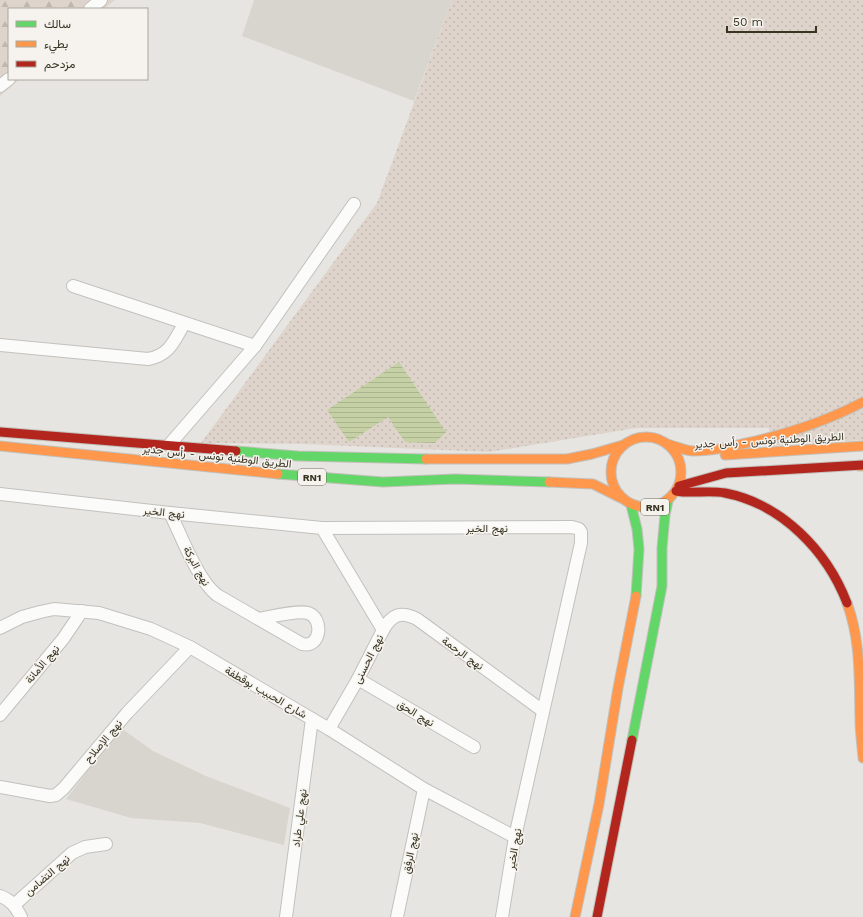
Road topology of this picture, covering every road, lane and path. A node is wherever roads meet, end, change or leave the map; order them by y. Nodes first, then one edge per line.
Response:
1 (101, 0) edge
2 (91, 8) edge
3 (8, 79) edge
4 (0, 86) edge
5 (354, 204) dead end
6 (73, 286) dead end
7 (184, 324) junction
8 (0, 345) edge
9 (255, 346) junction
10 (863, 402) edge
11 (0, 432) edge
12 (667, 444) junction
13 (169, 445) junction
14 (623, 445) junction
15 (0, 446) edge
16 (863, 446) edge
17 (676, 453) junction
18 (862, 466) edge
19 (678, 488) junction
20 (0, 494) edge
21 (621, 498) junction
22 (668, 500) junction
23 (631, 505) junction
24 (170, 513) junction
25 (322, 528) junction
26 (82, 611) junction
27 (259, 619) dead end
28 (0, 628) edge
29 (383, 630) junction
30 (190, 647) junction
31 (358, 678) junction
32 (543, 711) junction
33 (0, 715) edge
34 (312, 719) junction
35 (329, 729) junction
36 (474, 747) dead end
37 (863, 758) edge
38 (0, 787) edge
39 (424, 789) junction
40 (515, 837) junction
41 (106, 844) dead end
42 (0, 896) edge
43 (14, 905) junction
44 (21, 917) edge
45 (286, 917) edge
46 (397, 917) edge
47 (502, 917) edge
48 (575, 917) edge
49 (597, 917) edge

1 - 2 street
3 - 4 street
5 - 9 street
6 - 7 street
7 - 8 street
7 - 9 street
9 - 13 street
10 - 12 main road
11 - 13 main road, الطريق الوطنية تونس - رأس جدير / RN1
12 - 14 main road, RN1
12 - 17 main road, RN1
13 - 14 main road, الطريق الوطنية تونس - رأس جدير / RN1
14 - 21 main road, RN1
15 - 21 main road, الطريق الوطنية تونس - رأس جدير / RN1
16 - 17 main road, الطريق الوطنية تونس - رأس جدير
17 - 19 main road, RN1
18 - 19 main road
19 - 22 main road, RN1
19 - 37 main road
20 - 24 street, نهج الخير
21 - 23 main road, RN1
22 - 23 main road, RN1
22 - 49 main road
23 - 48 main road
24 - 25 street, نهج الخير
24 - 27 street, نهج البركة
25 - 29 street, نهج الحسنى
25 - 32 street, نهج الخير
26 - 28 street, شارع الحبيب بوقطفة
26 - 30 street, شارع الحبيب بوقطفة
26 - 33 street, نهج الأمانة
29 - 31 street, نهج الحسنى
29 - 32 street, نهج الرحمة
30 - 34 street, شارع الحبيب بوقطفة
30 - 38 street, نهج الإصلاح
31 - 35 street, نهج الحسنى
31 - 36 street, نهج الحق
32 - 40 street, نهج الخير
34 - 35 street, شارع الحبيب بوقطفة
34 - 45 street, نهج علي طراد
35 - 39 street, شارع الحبيب بوقطفة
39 - 40 street, شارع الحبيب بوقطفة
39 - 46 street, نهج الرفق
40 - 47 street, نهج الخير
41 - 43 street, نهج التضامن
42 - 43 street
43 - 44 street

